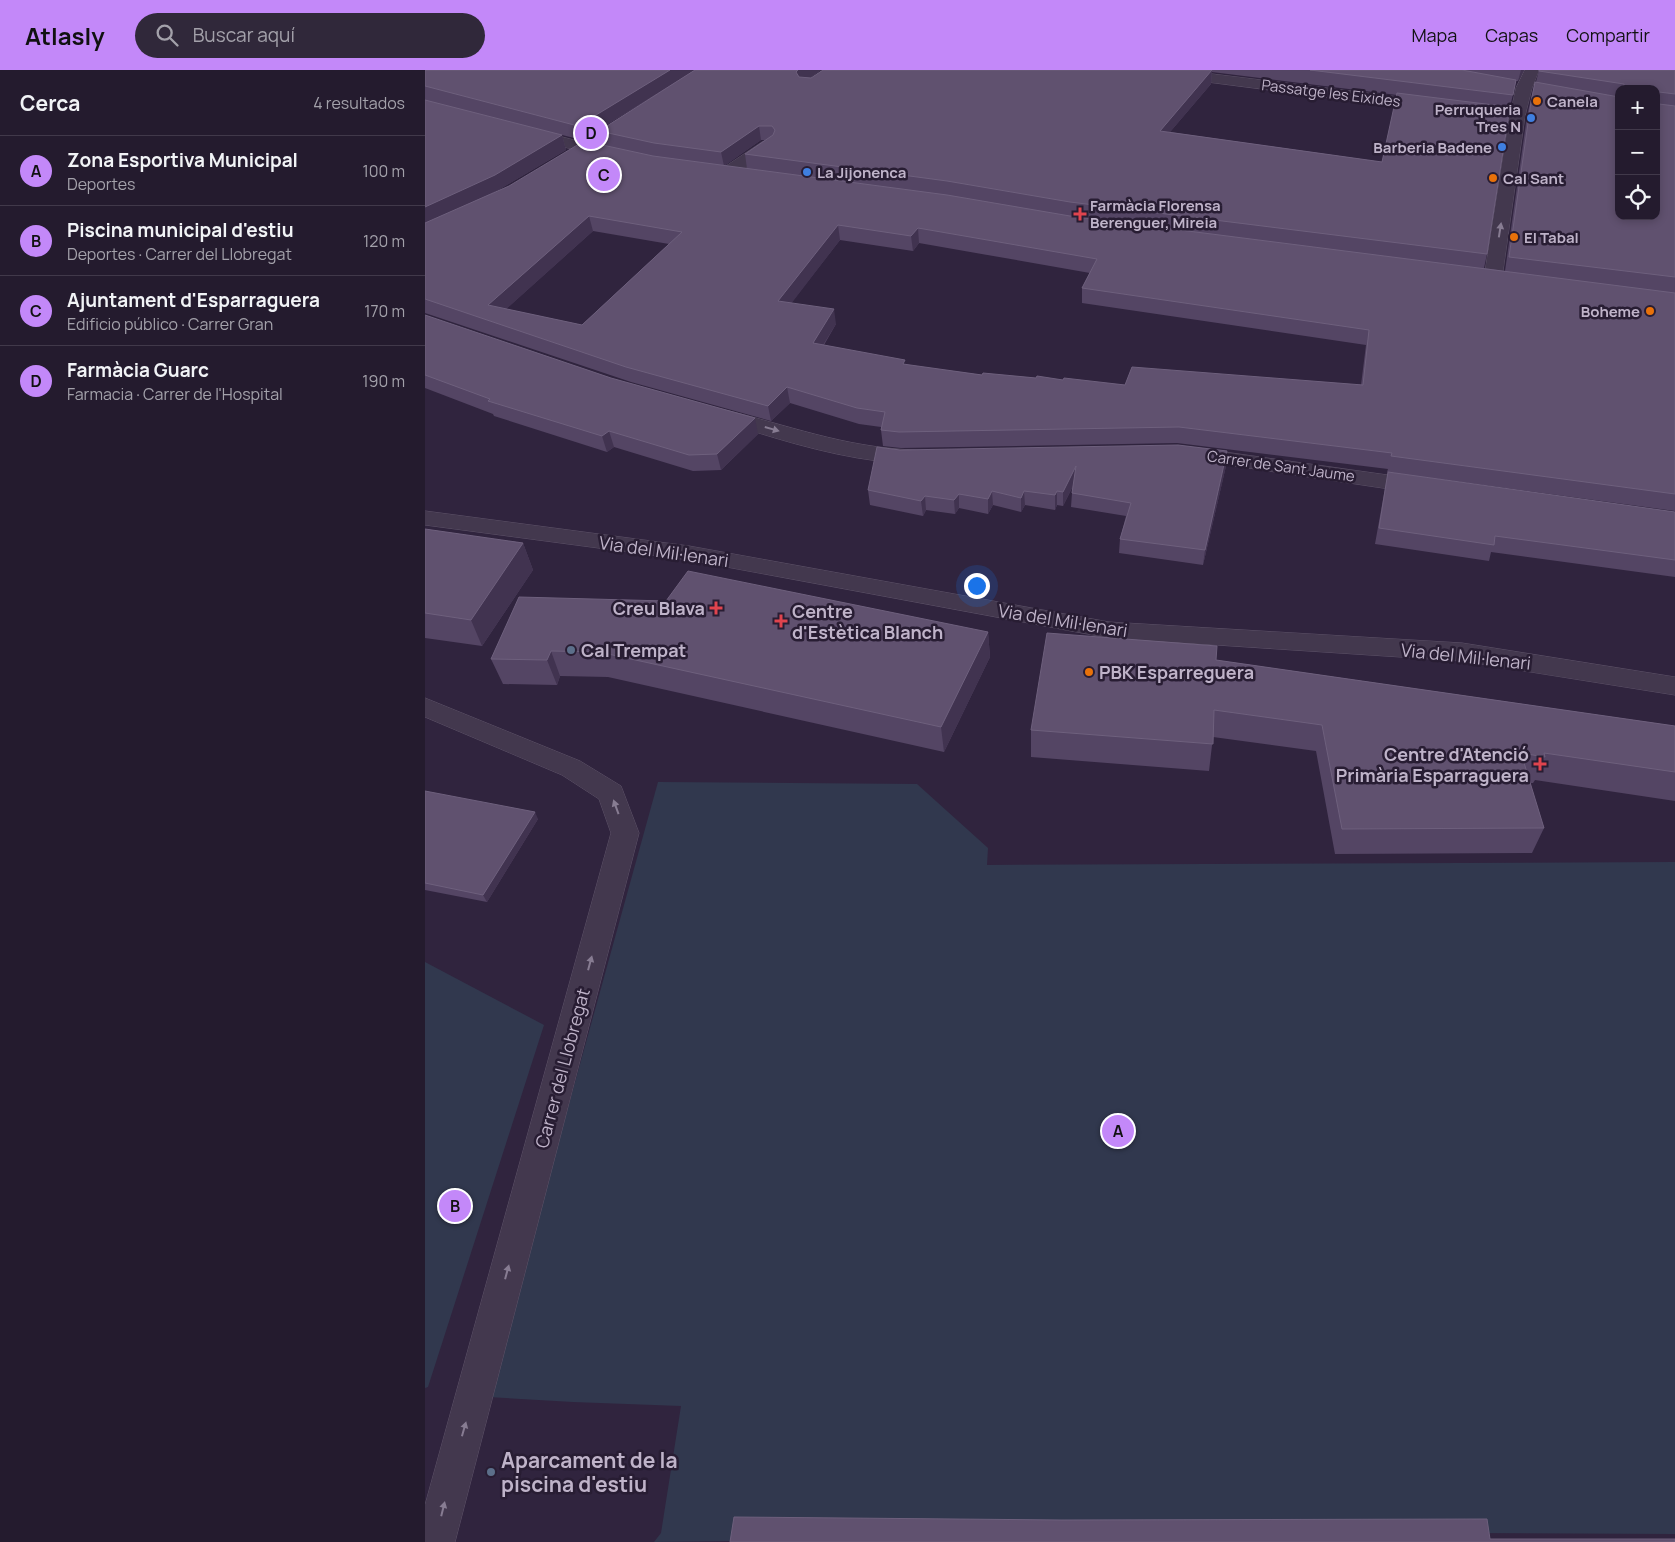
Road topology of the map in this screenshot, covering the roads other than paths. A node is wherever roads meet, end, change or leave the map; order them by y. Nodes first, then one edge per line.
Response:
1 (1145, 70) edge
2 (1532, 70) edge
3 (1505, 85) edge
4 (1524, 88) junction
5 (1543, 92) edge
6 (1517, 116) junction
7 (511, 129) edge
8 (599, 138) edge
9 (768, 145) edge
10 (584, 148) junction
11 (629, 158) edge
12 (562, 161) edge
13 (755, 178) edge
14 (1473, 276) edge
15 (1493, 278) junction
16 (1512, 280) edge
17 (697, 408) edge
18 (1167, 451) edge
19 (931, 456) edge
20 (1447, 490) edge
21 (425, 518) edge
22 (1675, 686) edge
23 (425, 707) edge
24 (435, 1542) edge

1 - 6 street, Passatge les Eixides
2 - 4 street
3 - 4 street
4 - 5 street
4 - 6 street
15 -> 6 street
7 - 10 street
8 - 10 street
9 - 13 street
10 - 11 street
10 - 12 street
14 - 15 street
15 - 16 street
17 -> 19 street
18 - 20 street, Carrer de Sant Jaume
21 - 22 street, Via del Mil·lenari
24 -> 23 street, Carrer del Llobregat

